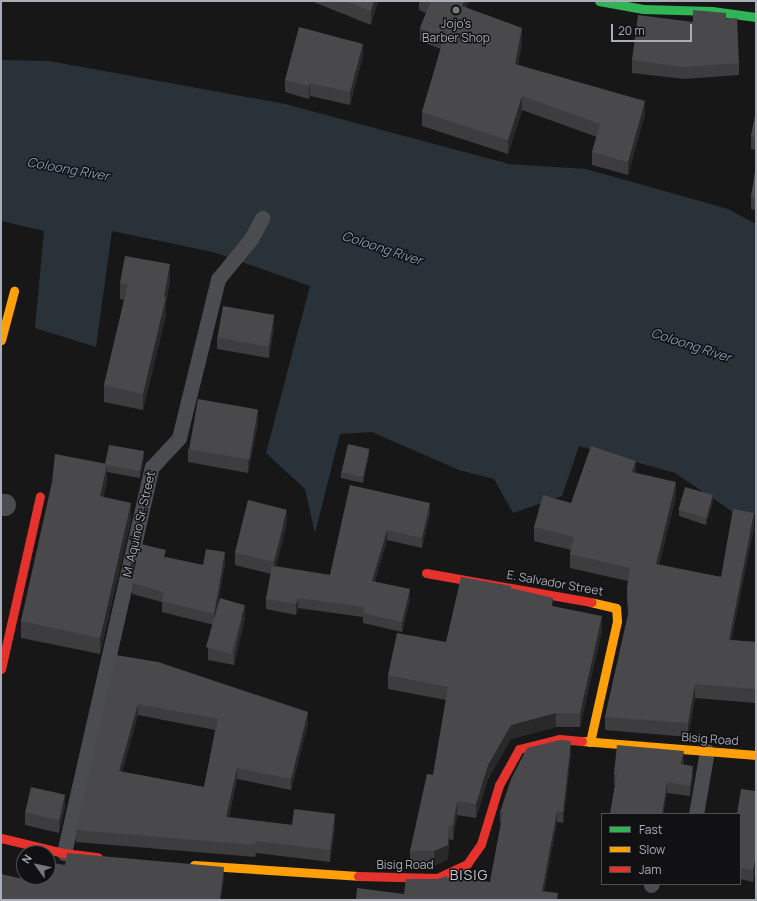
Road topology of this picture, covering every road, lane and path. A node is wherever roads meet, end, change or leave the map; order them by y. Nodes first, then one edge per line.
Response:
1 (599, 1) edge
2 (756, 17) edge
3 (262, 218) dead end
4 (14, 291) dead end
5 (1, 340) edge
6 (40, 496) dead end
7 (426, 573) dead end
8 (1, 669) edge
9 (590, 742) junction
10 (707, 751) junction
11 (756, 755) edge
12 (696, 813) edge
13 (1, 838) edge
14 (64, 853) junction
15 (110, 858) edge
16 (186, 865) edge

1 - 2 street
3 - 14 lane, M. Aquino Sr. Street
4 - 5 street
6 - 8 street
7 - 9 street, E. Salvador Street
9 - 10 street, Bisig Road
9 - 16 street, Bisig Road
10 - 11 street, Bisig Road
10 - 12 lane
13 - 14 street
14 - 15 street

